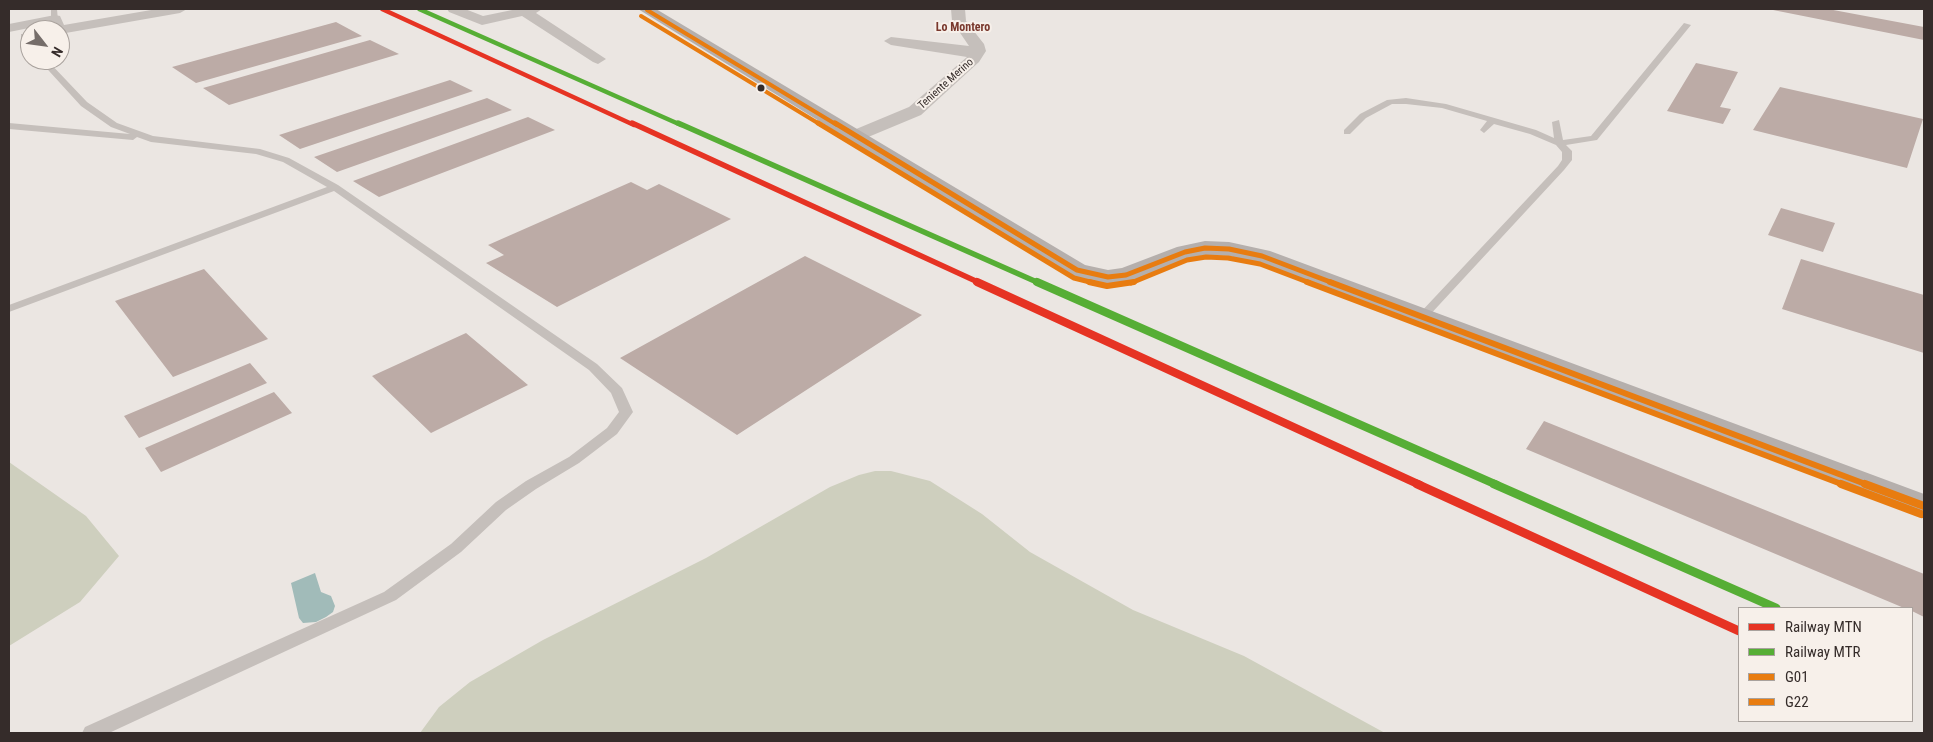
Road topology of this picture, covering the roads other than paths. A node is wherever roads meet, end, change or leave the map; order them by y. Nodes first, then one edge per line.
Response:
1 (180, 9) edge
2 (454, 9) edge
3 (646, 9) edge
4 (958, 9) edge
5 (530, 10) edge
6 (70, 21) edge
7 (1687, 25) dead end
8 (891, 41) dead end
9 (978, 51) junction
10 (598, 59) dead end
11 (52, 70) edge
12 (1492, 121) junction
13 (1556, 122) dead end
14 (9, 126) edge
15 (1484, 130) dead end
16 (1347, 132) dead end
17 (855, 136) junction
18 (151, 138) junction
19 (1559, 143) junction
20 (335, 187) junction
21 (9, 309) edge
22 (1423, 316) junction
23 (1924, 506) edge
24 (91, 733) edge

1 - 6 street
2 - 5 street
3 - 17 main road
4 - 9 street, Teniente Merino
5 - 10 street
7 - 19 lane
8 - 9 street, Teniente Merino
9 - 17 street, Teniente Merino
11 - 18 lane
12 - 15 lane
12 - 16 lane
12 - 19 lane
13 - 19 lane
14 - 18 lane
17 - 22 main road
18 - 20 lane
19 - 22 lane
20 - 21 lane
20 - 24 lane
22 - 23 main road

